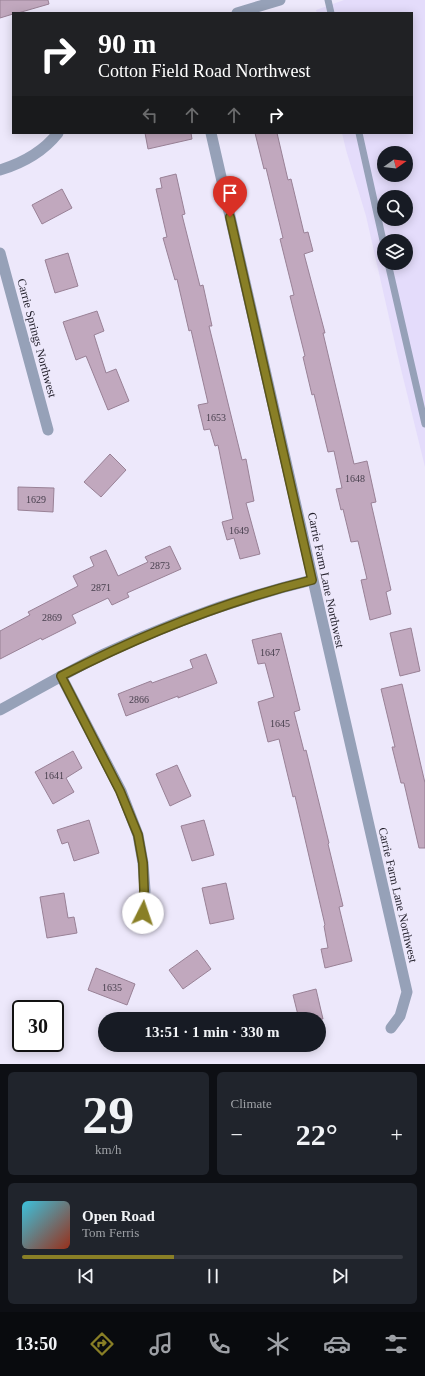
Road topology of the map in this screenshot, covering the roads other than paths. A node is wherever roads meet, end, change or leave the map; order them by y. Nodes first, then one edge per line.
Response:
1 (280, 0) edge
2 (328, 0) edge
3 (240, 12) edge
4 (331, 12) edge
5 (57, 134) edge
6 (211, 134) edge
7 (359, 134) edge
8 (0, 170) edge
9 (382, 234) edge
10 (0, 253) edge
11 (390, 270) edge
12 (425, 424) edge
13 (48, 430) dead end
14 (312, 580) junction
15 (61, 676) junction
16 (0, 710) edge
17 (143, 913) dead end
18 (391, 1028) dead end

1 - 3 street
2 - 4 lane
5 - 8 street
6 - 14 street, Carrie Farm Lane Northwest
7 - 9 lane
10 - 13 street, Carrie Springs Northwest
11 - 12 lane
14 - 15 street
14 - 18 street, Carrie Farm Lane Northwest
15 - 16 street
15 - 17 street

